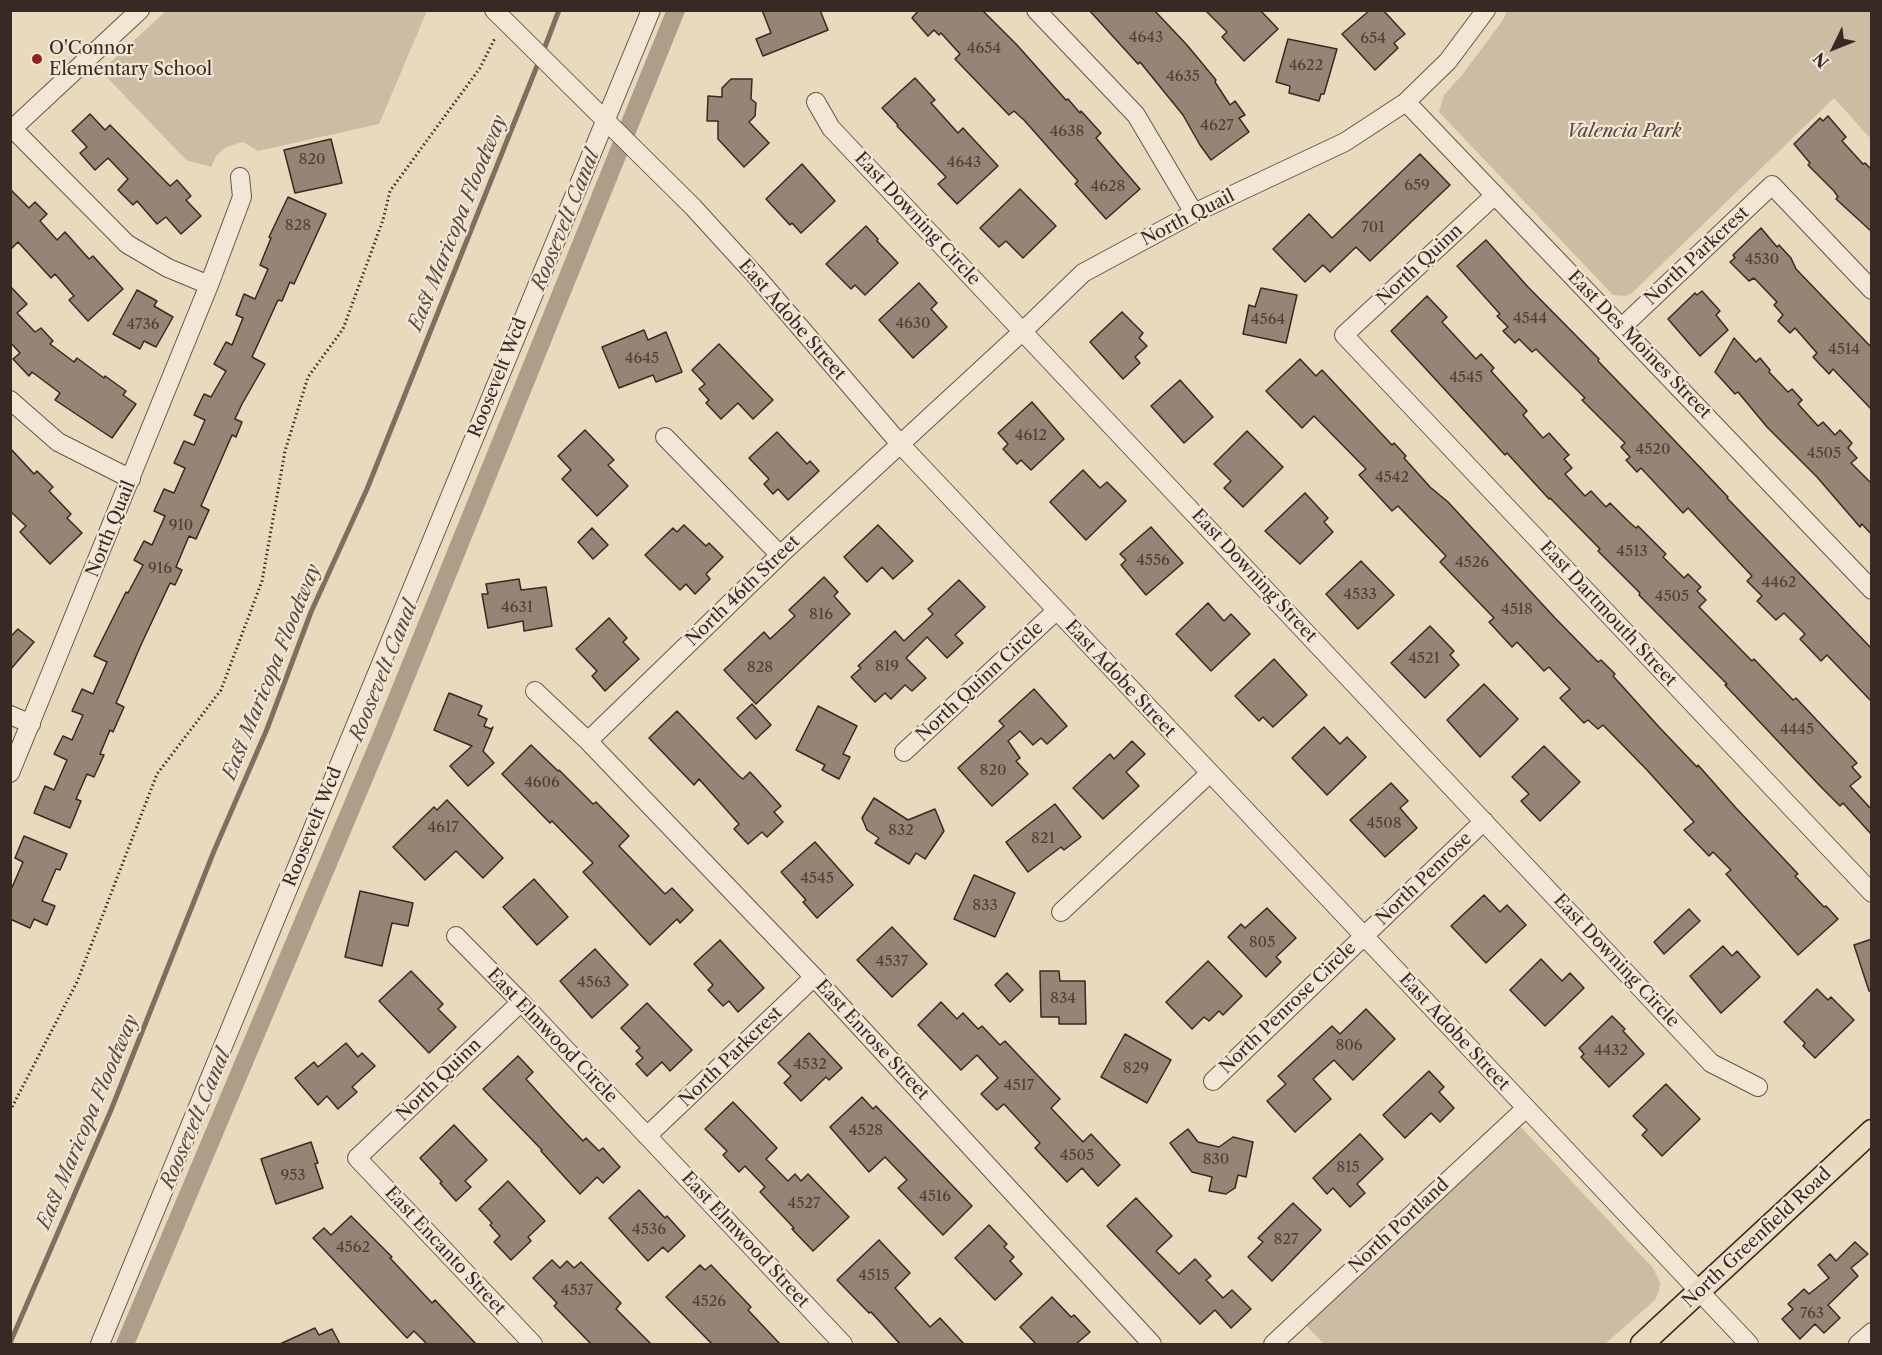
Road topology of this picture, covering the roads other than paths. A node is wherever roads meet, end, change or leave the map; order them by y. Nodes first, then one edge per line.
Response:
1 (140, 10) edge
2 (494, 10) edge
3 (651, 10) edge
4 (1036, 10) edge
5 (1485, 10) edge
6 (816, 102) dead end
7 (1406, 102) junction
8 (607, 124) junction
9 (12, 130) edge
10 (240, 177) dead end
11 (1495, 195) junction
12 (1194, 213) junction
13 (209, 285) junction
14 (1872, 290) edge
15 (1622, 327) junction
16 (1023, 331) junction
17 (1344, 335) joint
18 (10, 400) edge
19 (666, 436) dead end
20 (901, 445) junction
21 (131, 479) junction
22 (780, 555) junction
23 (1872, 590) edge
24 (1056, 611) junction
25 (535, 691) dead end
26 (10, 715) edge
27 (31, 724) junction
28 (588, 741) junction
29 (904, 752) dead end
30 (10, 773) edge
31 (1210, 773) junction
32 (1484, 821) junction
33 (1872, 893) edge
34 (1061, 912) dead end
35 (456, 936) dead end
36 (1364, 936) junction
37 (814, 977) junction
38 (520, 1002) junction
39 (1213, 1081) dead end
40 (1758, 1087) dead end
41 (1526, 1108) junction
42 (1872, 1131) edge
43 (647, 1136) junction
44 (357, 1158) joint
45 (1699, 1292) junction
46 (1872, 1332) edge
47 (100, 1344) edge
48 (533, 1344) edge
49 (843, 1344) edge
50 (1152, 1344) edge
51 (1273, 1344) edge
52 (1642, 1344) edge
53 (1749, 1344) edge
54 (1858, 1344) edge

1 - 9 street
2 - 8 street, East Adobe Street
3 - 8 street, Roosevelt Wcd
4 - 12 street
5 - 7 street, North Quail
6 - 16 street, East Downing Circle
7 - 11 street, East Des Moines Street
7 - 12 street, North Quail
8 - 20 street, East Adobe Street
8 - 47 street, Roosevelt Wcd
9 - 13 street
10 - 13 street, North Quail
11 - 15 street, East Des Moines Street
11 - 17 street, North Quinn
12 - 16 street, North Quail
13 - 21 street, North Quail
14 - 15 street, North Parkcrest
15 - 23 street, East Des Moines Street
16 - 20 street, North Quail
16 - 32 street, East Downing Street
17 - 33 street, East Dartmouth Street
18 - 21 street
19 - 22 street
20 - 22 street, North 46th Street
20 - 24 street, East Adobe Street
21 - 27 street, North Quail
22 - 28 street, North 46th Street
24 - 29 street, North Quinn Circle
24 - 31 street, East Adobe Street
25 - 28 street, East Enrose Street
26 - 27 street
27 - 30 street, North Quail
28 - 37 street, East Enrose Street
31 - 34 street
31 - 36 street, East Adobe Street
32 - 36 street, North Penrose
32 - 40 street, East Downing Circle
35 - 38 street, East Elmwood Circle
36 - 39 street, North Penrose Circle
36 - 41 street, East Adobe Street
37 - 43 street, North Parkcrest
37 - 50 street, East Enrose Street
38 - 43 street, East Elmwood Circle
38 - 44 street, North Quinn
41 - 45 street, East Adobe Street
41 - 51 street, North Portland
42 - 45 main road, North Greenfield Road
43 - 49 street, East Elmwood Street
44 - 48 street, East Encanto Street
45 - 52 main road, North Greenfield Road
45 - 53 street, East Adobe Street
46 - 54 street

